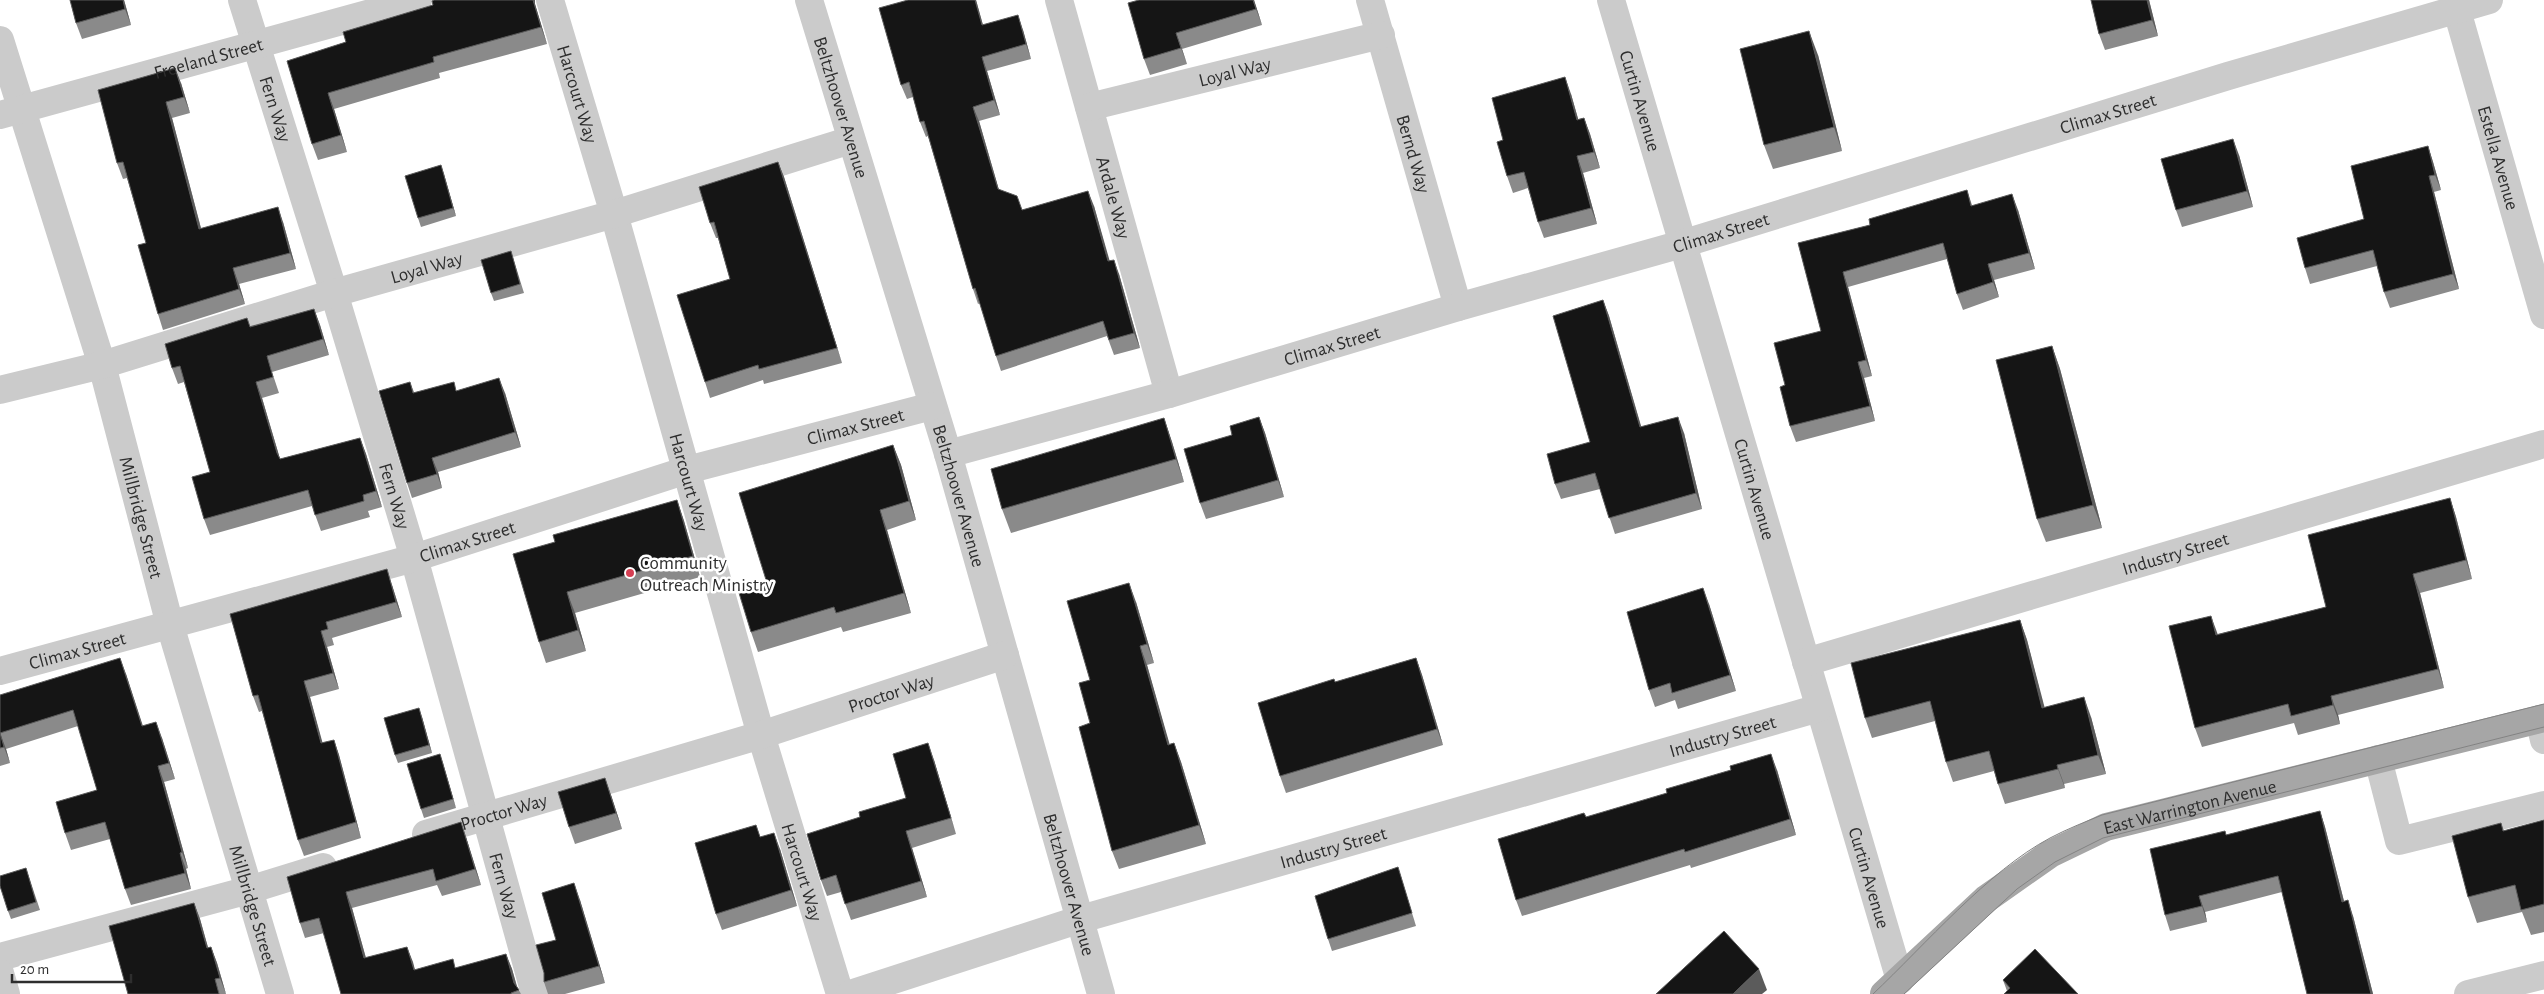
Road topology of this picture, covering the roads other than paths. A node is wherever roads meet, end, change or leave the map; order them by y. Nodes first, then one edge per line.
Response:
1 (242, 0) edge
2 (418, 0) edge
3 (550, 0) edge
4 (809, 0) edge
5 (1059, 0) edge
6 (1370, 0) edge
7 (1610, 0) edge
8 (2489, 0) edge
9 (2455, 5) edge
10 (1380, 35) junction
11 (0, 40) edge
12 (255, 44) junction
13 (1089, 107) junction
14 (11, 112) edge
15 (851, 140) junction
16 (614, 214) junction
17 (1682, 244) junction
18 (2534, 248) edge
19 (334, 293) junction
20 (1458, 307) junction
21 (2544, 315) edge
22 (102, 365) junction
23 (0, 390) edge
24 (1169, 394) junction
25 (932, 406) junction
26 (2544, 444) edge
27 (948, 454) junction
28 (687, 470) junction
29 (414, 558) junction
30 (170, 625) junction
31 (1004, 654) junction
32 (1806, 662) junction
33 (0, 671) edge
34 (1819, 708) junction
35 (2542, 726) edge
36 (761, 735) junction
37 (2378, 759) junction
38 (2544, 805) edge
39 (484, 815) junction
40 (400, 842) edge
41 (343, 860) edge
42 (249, 890) junction
43 (1081, 919) junction
44 (0, 957) edge
45 (0, 973) edge
46 (2544, 975) edge
47 (1892, 987) edge
48 (6, 994) edge
49 (280, 994) edge
50 (535, 994) edge
51 (840, 994) edge
52 (850, 994) edge
53 (1101, 994) edge
54 (2468, 994) edge

1 - 12 street, Fern Way
2 - 12 street, Freeland Street
3 - 16 street, Harcourt Way
4 - 15 street, Beltzhoover Avenue
5 - 13 street, Ardale Way
6 - 10 street, Bernd Way
7 - 17 street, Curtin Avenue
8 - 9 street, Climax Street
9 - 17 street, Climax Street
9 - 18 street, Estella Avenue
10 - 13 street, Loyal Way
10 - 20 street, Bernd Way
11 - 14 street, Millbridge Street
12 - 14 street, Freeland Street
12 - 19 street, Fern Way
13 - 24 street, Ardale Way
14 - 22 street, Millbridge Street
15 - 16 street, Loyal Way
15 - 25 street, Beltzhoover Avenue
16 - 19 street, Loyal Way
16 - 28 street, Harcourt Way
17 - 20 street, Climax Street
17 - 32 street, Curtin Avenue
18 - 21 street, Estella Avenue
19 - 22 street, Loyal Way
19 - 29 street, Fern Way
20 - 24 street, Climax Street
22 - 23 street, Loyal Way
22 - 30 street, Millbridge Street
24 - 27 street, Climax Street
25 - 27 street, Beltzhoover Avenue
25 - 28 street, Climax Street
26 - 32 street, Industry Street
27 - 31 street, Beltzhoover Avenue
28 - 29 street, Climax Street
28 - 36 street, Harcourt Way
29 - 30 street, Climax Street
29 - 39 street, Fern Way
30 - 33 street, Climax Street
30 - 42 street, Millbridge Street
31 - 36 street, Proctor Way
31 - 43 street, Beltzhoover Avenue
32 - 34 street, Curtin Avenue
34 - 43 street, Industry Street
34 - 47 street, Curtin Avenue
35 - 37 main road, East Warrington Avenue
36 - 39 street, Proctor Way
36 - 51 street, Harcourt Way
37 - 38 street
37 - 47 main road, East Warrington Avenue
39 - 40 street, Proctor Way
39 - 50 street, Fern Way
41 - 42 street
42 - 44 street
42 - 49 street, Millbridge Street
43 - 52 street, Industry Street
43 - 53 street, Beltzhoover Avenue
45 - 48 street
46 - 54 street

